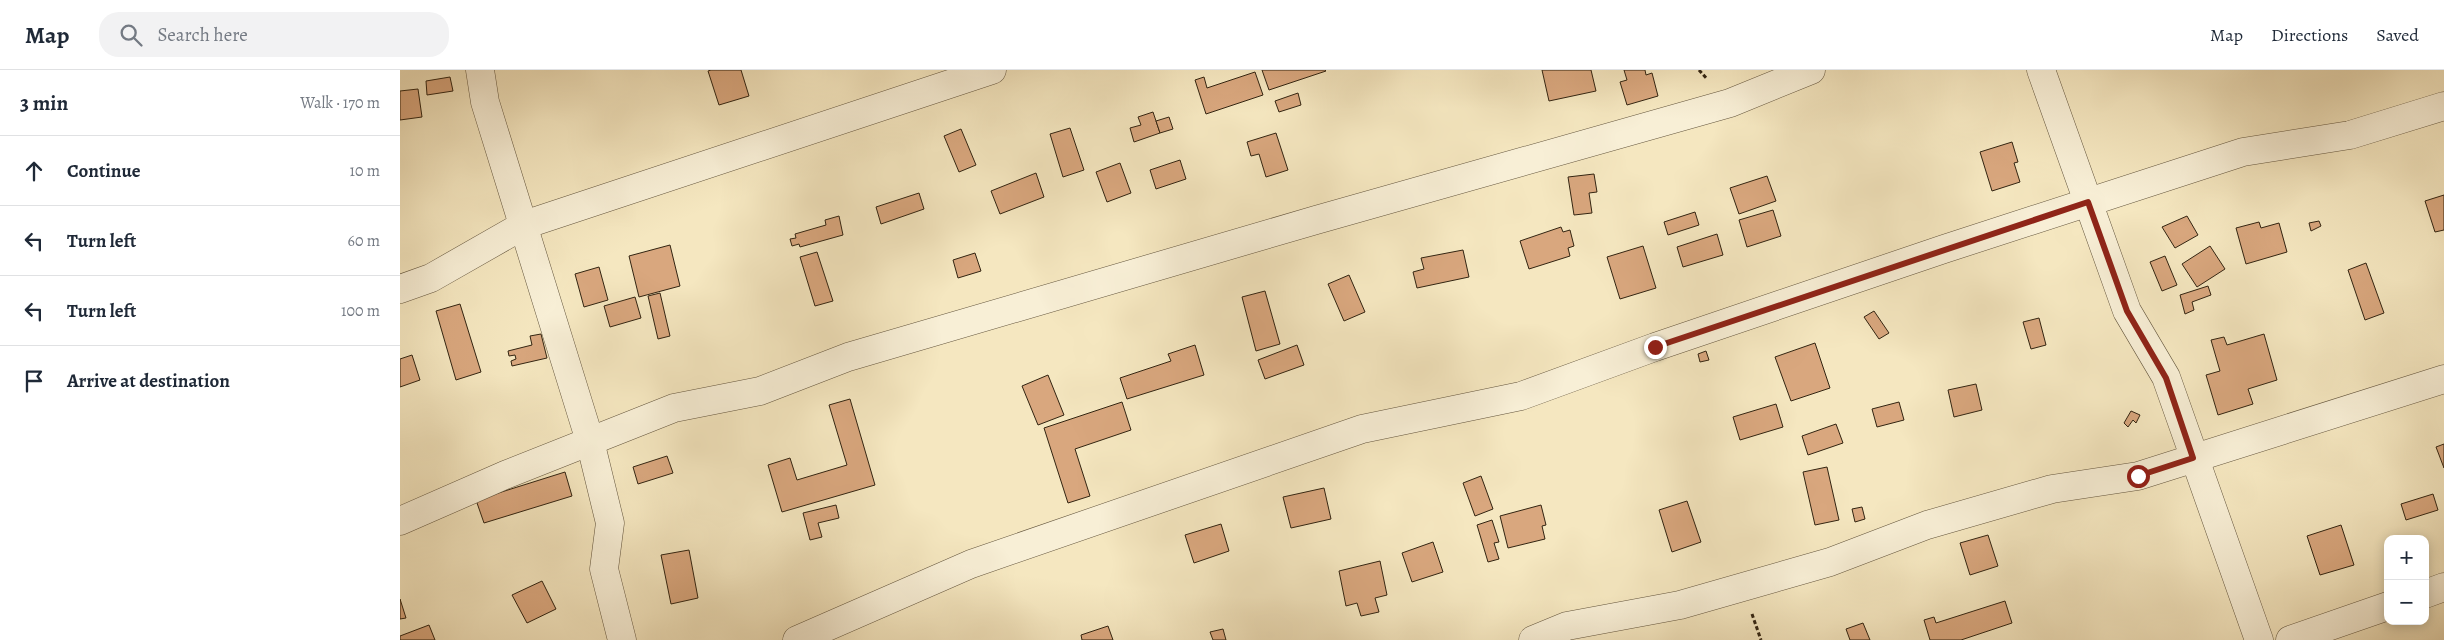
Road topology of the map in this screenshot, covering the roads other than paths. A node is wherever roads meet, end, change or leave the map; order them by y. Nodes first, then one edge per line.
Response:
1 (480, 70) edge
2 (992, 70) edge
3 (1811, 70) edge
4 (2041, 70) edge
5 (2444, 106) edge
6 (2088, 202) junction
7 (524, 224) junction
8 (400, 289) edge
9 (2444, 379) edge
10 (590, 441) junction
11 (2193, 458) junction
12 (400, 521) edge
13 (2444, 587) edge
14 (2429, 593) edge
15 (2384, 607) edge
16 (622, 640) edge
17 (797, 640) edge
18 (1533, 640) edge
19 (2259, 640) edge
20 (2290, 640) edge

1 - 7 street
2 - 7 street
3 - 10 street
4 - 6 street
5 - 6 street
6 - 11 street
6 - 17 street
7 - 8 street
7 - 10 street
9 - 11 street
10 - 12 street
10 - 16 street
11 - 18 street
11 - 19 street
13 - 14 street
15 - 20 street

